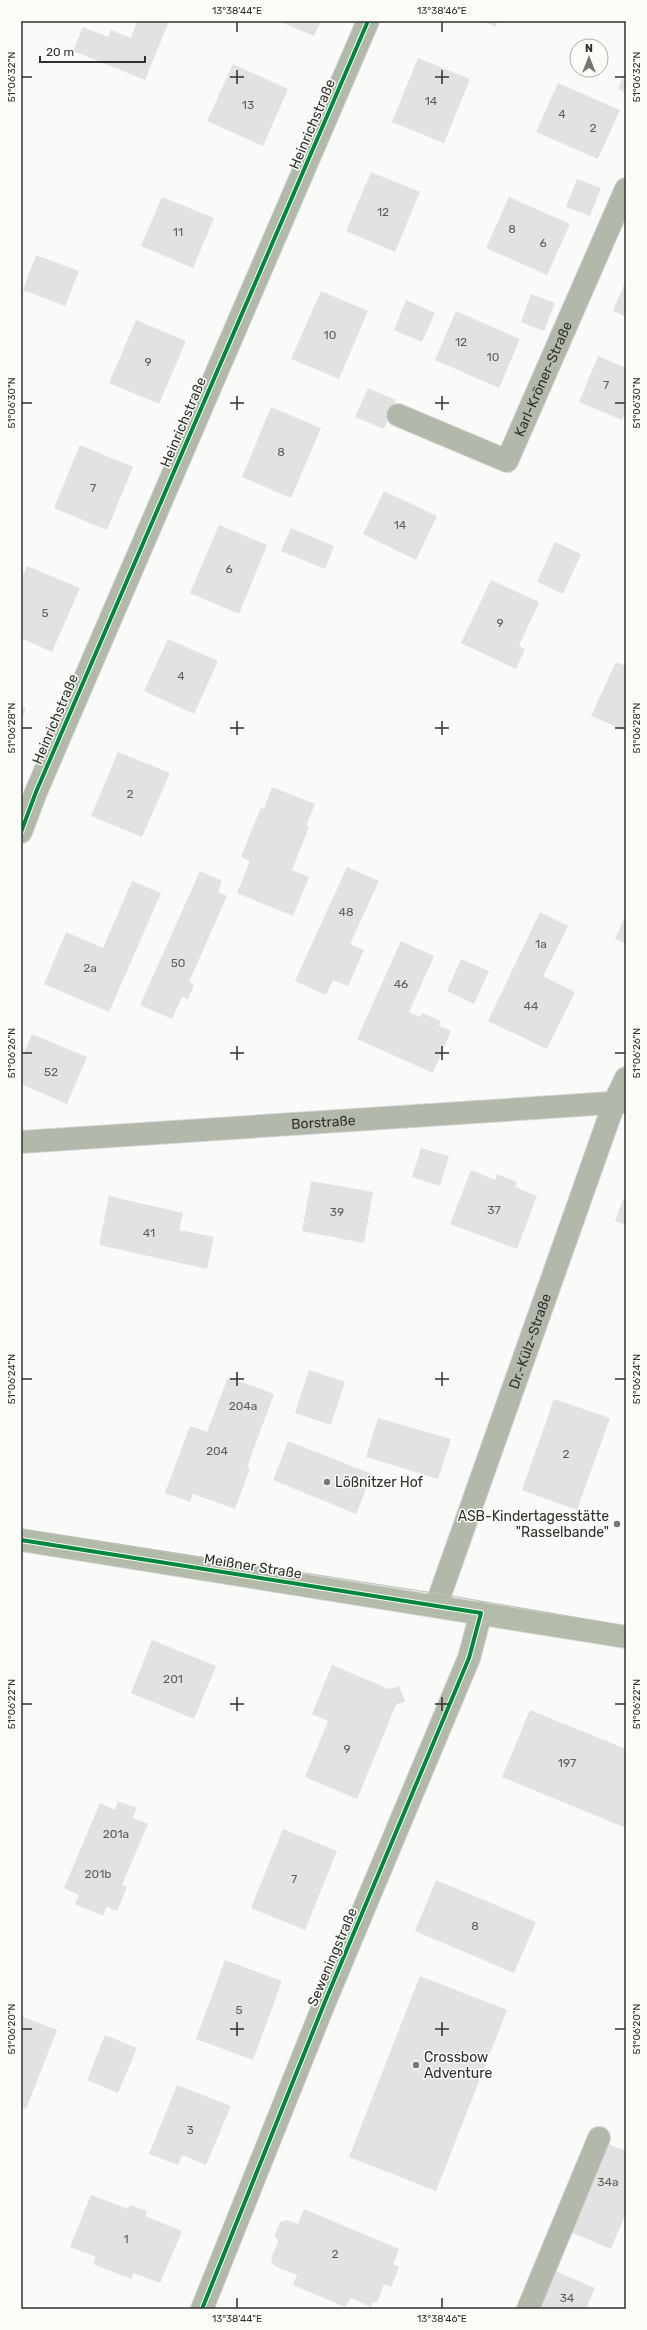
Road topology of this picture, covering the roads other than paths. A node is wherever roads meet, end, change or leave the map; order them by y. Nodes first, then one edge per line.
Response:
1 (368, 21) edge
2 (626, 189) edge
3 (398, 415) dead end
4 (21, 832) edge
5 (626, 1078) edge
6 (621, 1102) edge
7 (21, 1142) edge
8 (21, 1540) edge
9 (436, 1606) junction
10 (481, 1613) junction
11 (626, 1637) edge
12 (599, 2138) dead end
13 (202, 2309) edge
14 (528, 2309) edge

1 - 4 street, Heinrichstraße
2 - 3 street, Karl-Kröner-Straße
5 - 6 street, Dr.-Külz-Straße
6 - 7 street, Borstraße
6 - 9 street, Dr.-Külz-Straße
8 - 9 main road, Meißner Straße
9 - 10 main road, Meißner Straße
10 - 11 main road, Meißner Straße
10 - 13 street, Seweningstraße
12 - 14 street

